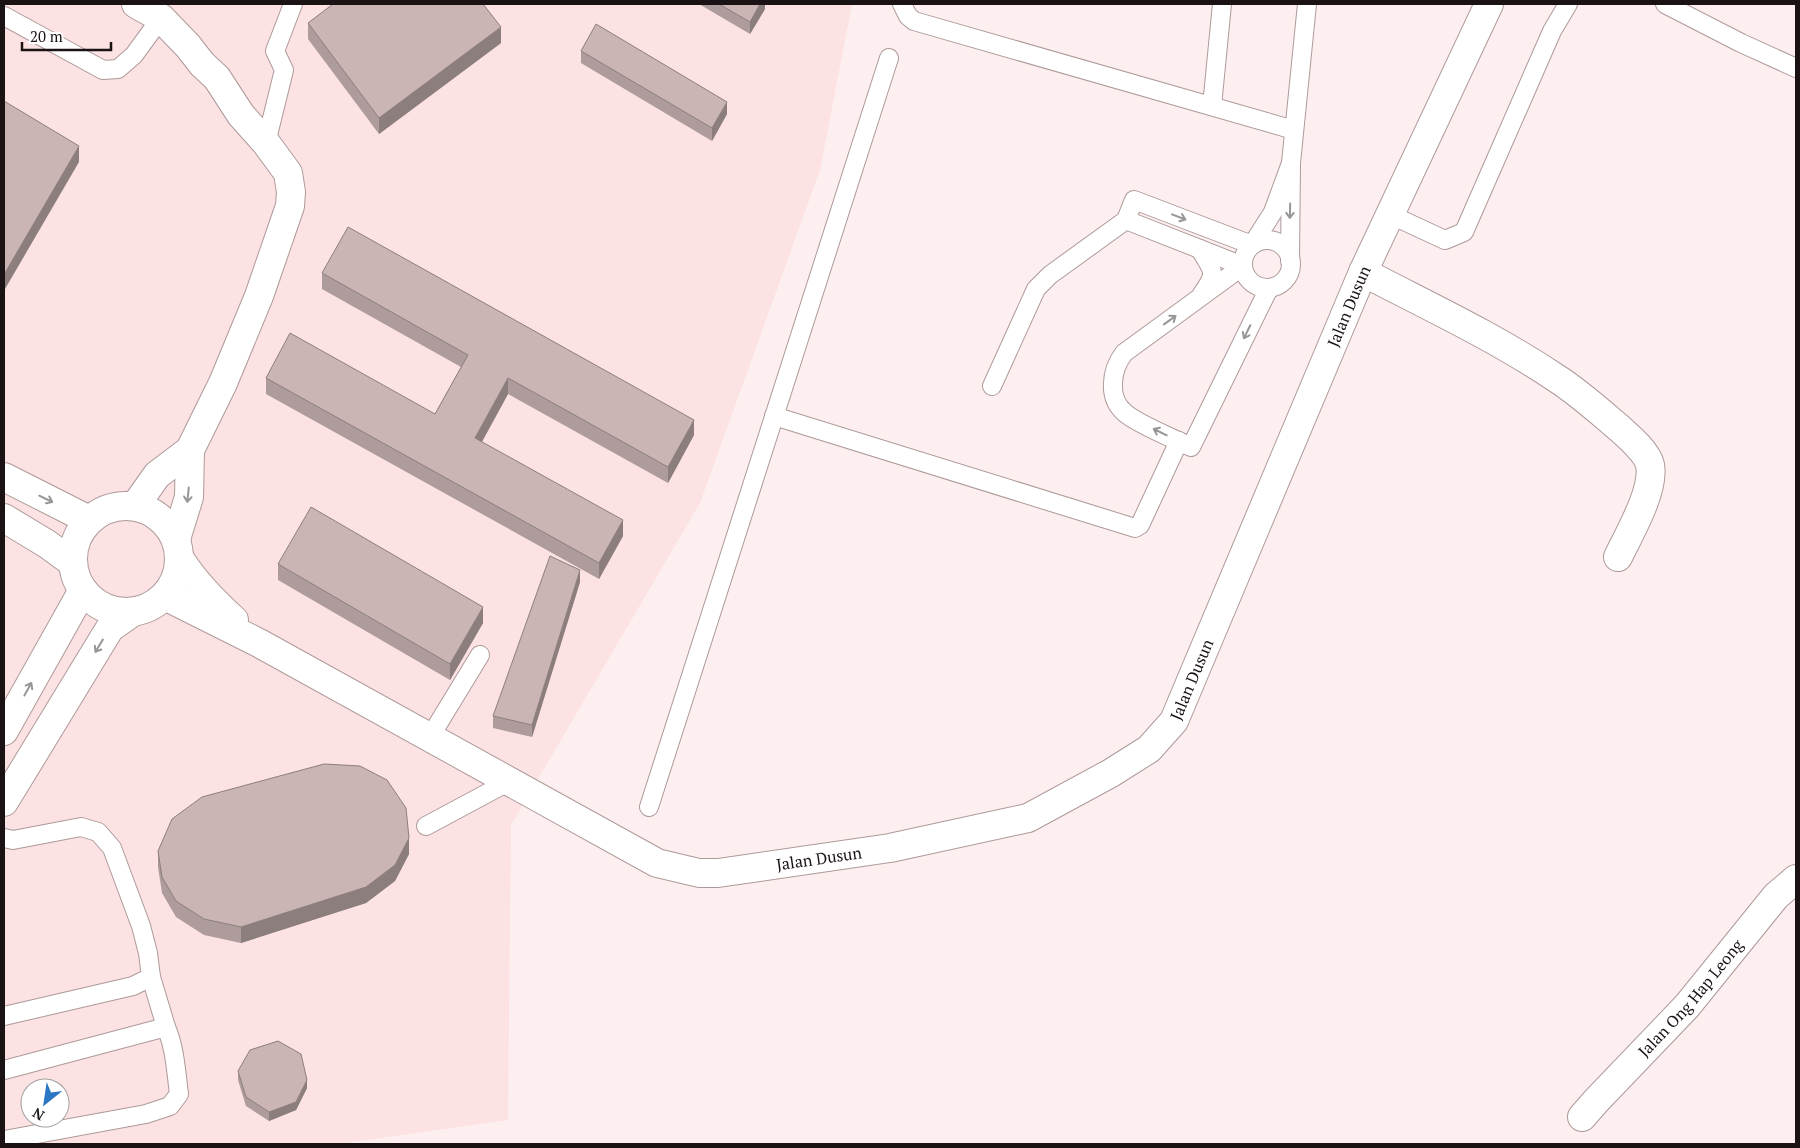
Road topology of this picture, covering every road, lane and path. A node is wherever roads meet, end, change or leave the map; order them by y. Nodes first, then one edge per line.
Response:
1 (136, 4) edge
2 (293, 4) edge
3 (902, 4) edge
4 (1222, 4) edge
5 (1307, 4) edge
6 (1489, 4) edge
7 (1568, 4) edge
8 (1665, 4) edge
9 (4, 16) edge
10 (162, 18) junction
11 (889, 58) dead end
12 (1796, 68) edge
13 (1212, 106) junction
14 (1294, 130) junction
15 (266, 143) junction
16 (1291, 163) junction
17 (1389, 214) junction
18 (1126, 220) junction
19 (1252, 245) junction
20 (1200, 249) junction
21 (1290, 261) junction
22 (1243, 266) junction
23 (1363, 272) junction
24 (1268, 288) junction
25 (1200, 297) junction
26 (992, 386) dead end
27 (774, 416) junction
28 (1179, 441) junction
29 (190, 450) junction
30 (4, 477) edge
31 (134, 506) junction
32 (4, 518) edge
33 (89, 520) junction
34 (178, 549) junction
35 (1618, 556) dead end
36 (73, 563) junction
37 (83, 590) junction
38 (165, 596) junction
39 (133, 612) junction
40 (259, 643) junction
41 (480, 655) dead end
42 (4, 731) edge
43 (430, 737) junction
44 (510, 781) junction
45 (4, 802) edge
46 (649, 807) dead end
47 (426, 826) dead end
48 (4, 838) edge
49 (1796, 879) edge
50 (151, 978) junction
51 (4, 1016) edge
52 (166, 1026) junction
53 (4, 1070) edge
54 (1582, 1117) dead end
55 (4, 1140) edge

1 - 10 street
2 - 15 lane
3 - 13 lane
4 - 13 lane
5 - 14 lane
6 - 17 street, Jalan Dusun
7 - 17 lane
8 - 12 lane
9 - 10 lane
10 - 15 street
11 - 27 lane
13 - 14 lane
14 - 16 lane
15 - 29 street
16 - 19 lane
16 -> 21 lane
17 - 23 street, Jalan Dusun
18 -> 19 lane
18 - 20 lane
18 - 26 lane
19 - 21 lane
19 - 22 lane
20 - 22 lane
20 - 25 lane
21 - 24 lane
22 - 24 lane
22 - 25 lane
23 - 35 street
23 - 44 street, Jalan Dusun
24 -> 28 lane
28 -> 25 lane
27 - 28 lane
27 - 46 lane
29 - 31 street
29 -> 34 street
30 -> 33 street
31 - 33 street
31 - 34 street
32 - 36 street
33 - 36 street
34 - 38 street
34 - 40 street
36 - 37 street
37 - 39 street
42 -> 37 street
38 - 39 street
38 - 40 street
39 -> 45 street
40 - 43 street, Jalan Dusun
41 - 43 lane
43 - 44 street, Jalan Dusun
44 - 47 lane
48 - 50 lane
49 - 54 street, Jalan Ong Hap Leong
50 - 51 lane
50 - 52 lane
52 - 53 lane
52 - 55 lane

